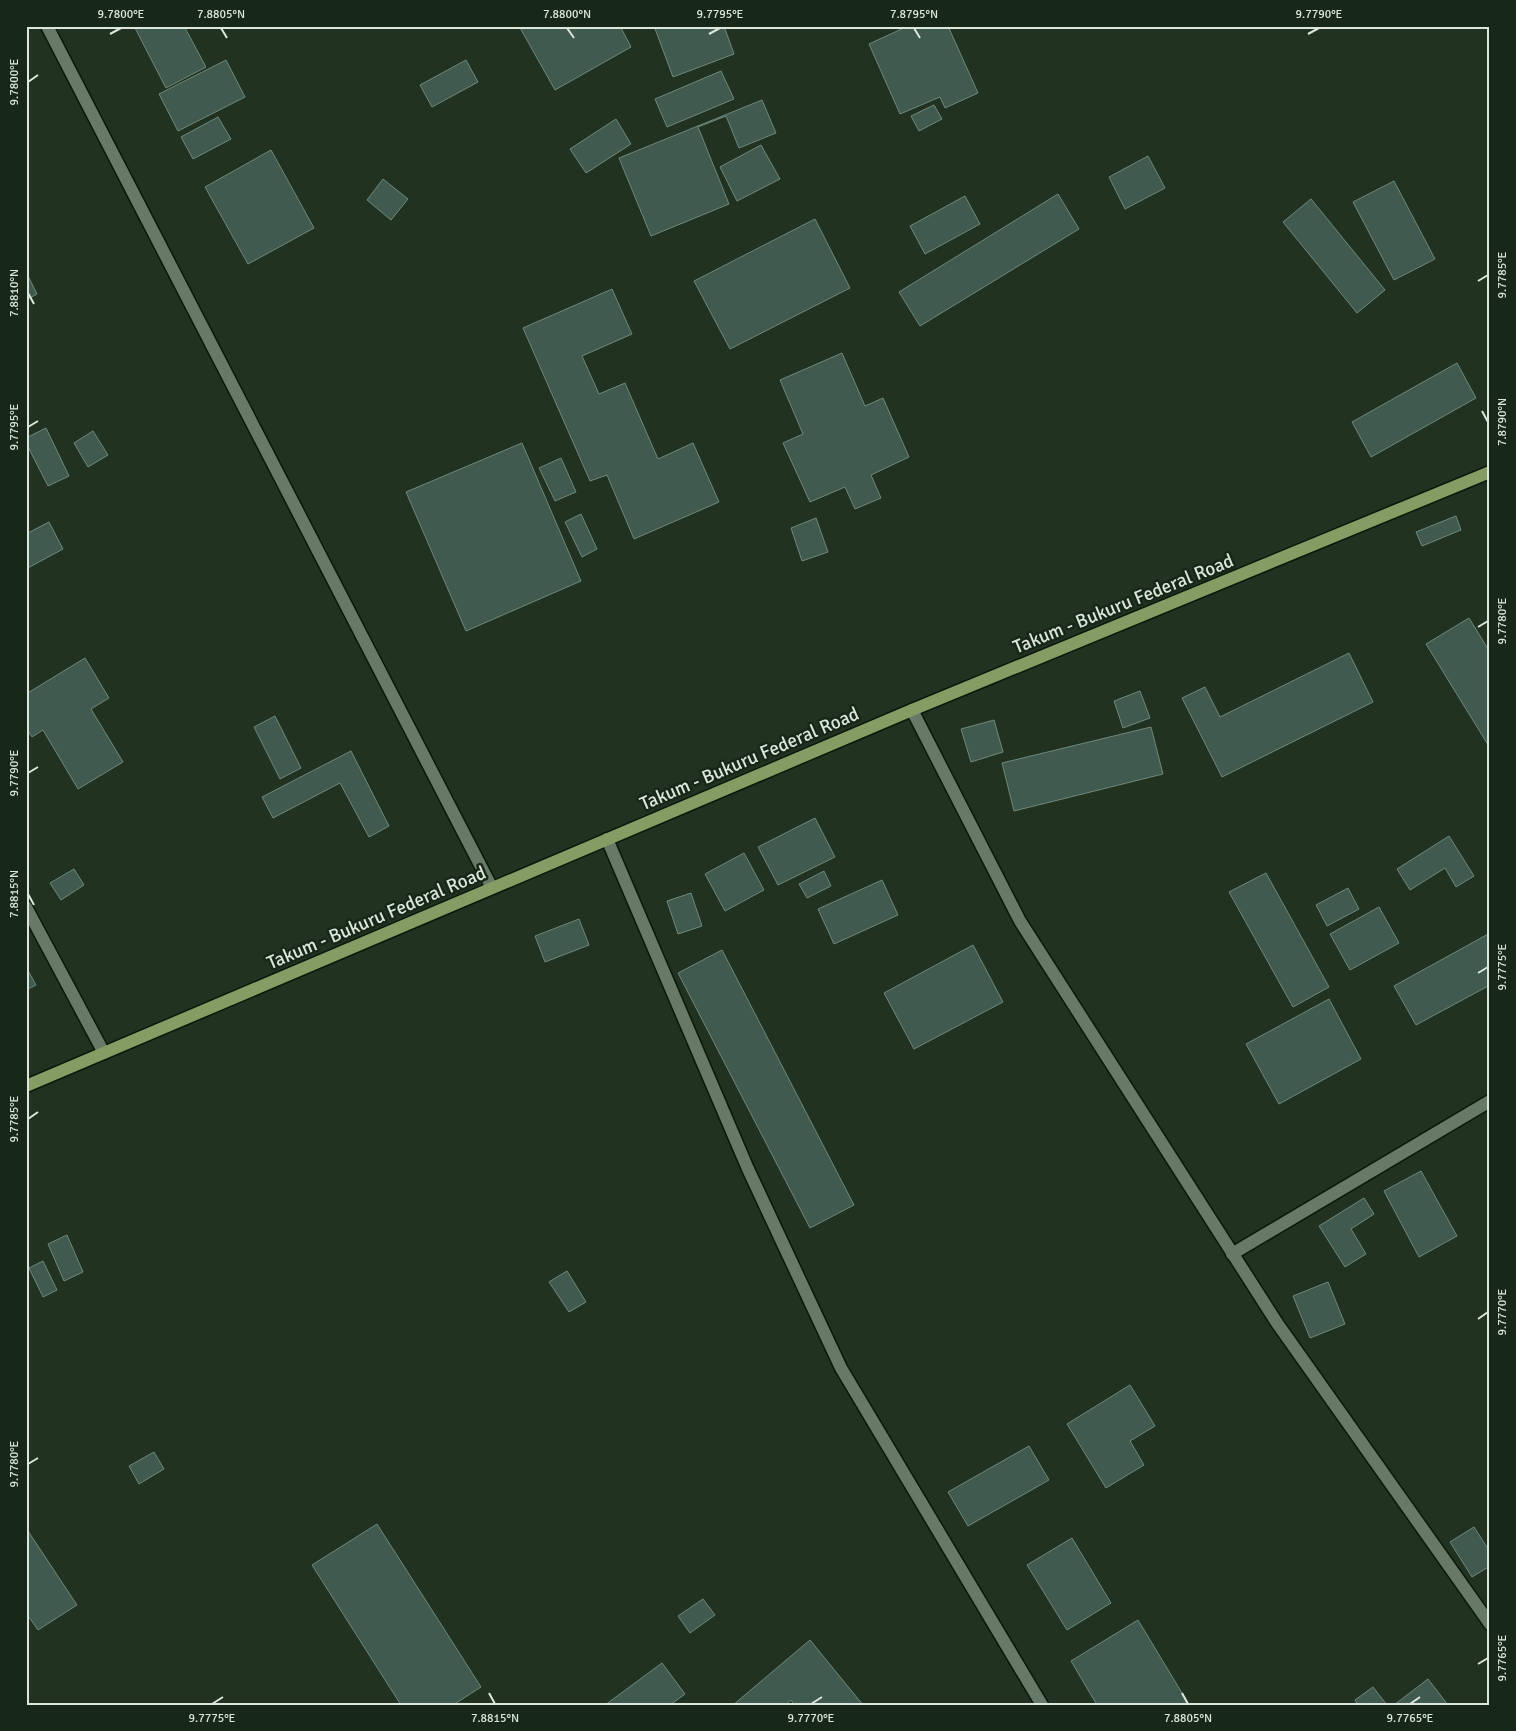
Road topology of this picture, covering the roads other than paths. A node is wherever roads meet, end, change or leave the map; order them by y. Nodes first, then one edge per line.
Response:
1 (47, 26) edge
2 (1490, 472) edge
3 (912, 710) junction
4 (607, 839) junction
5 (492, 888) junction
6 (26, 907) edge
7 (104, 1054) junction
8 (26, 1086) edge
9 (1490, 1101) edge
10 (1232, 1254) junction
11 (1490, 1624) edge
12 (1042, 1705) edge

1 - 5 street
2 - 3 main road, Takum - Bukuru Federal Road
3 - 4 main road, Takum - Bukuru Federal Road
3 - 10 street
4 - 5 main road, Takum - Bukuru Federal Road
4 - 12 street
5 - 7 main road, Takum - Bukuru Federal Road
6 - 7 street
7 - 8 main road, Takum - Bukuru Federal Road
9 - 10 street
10 - 11 street

